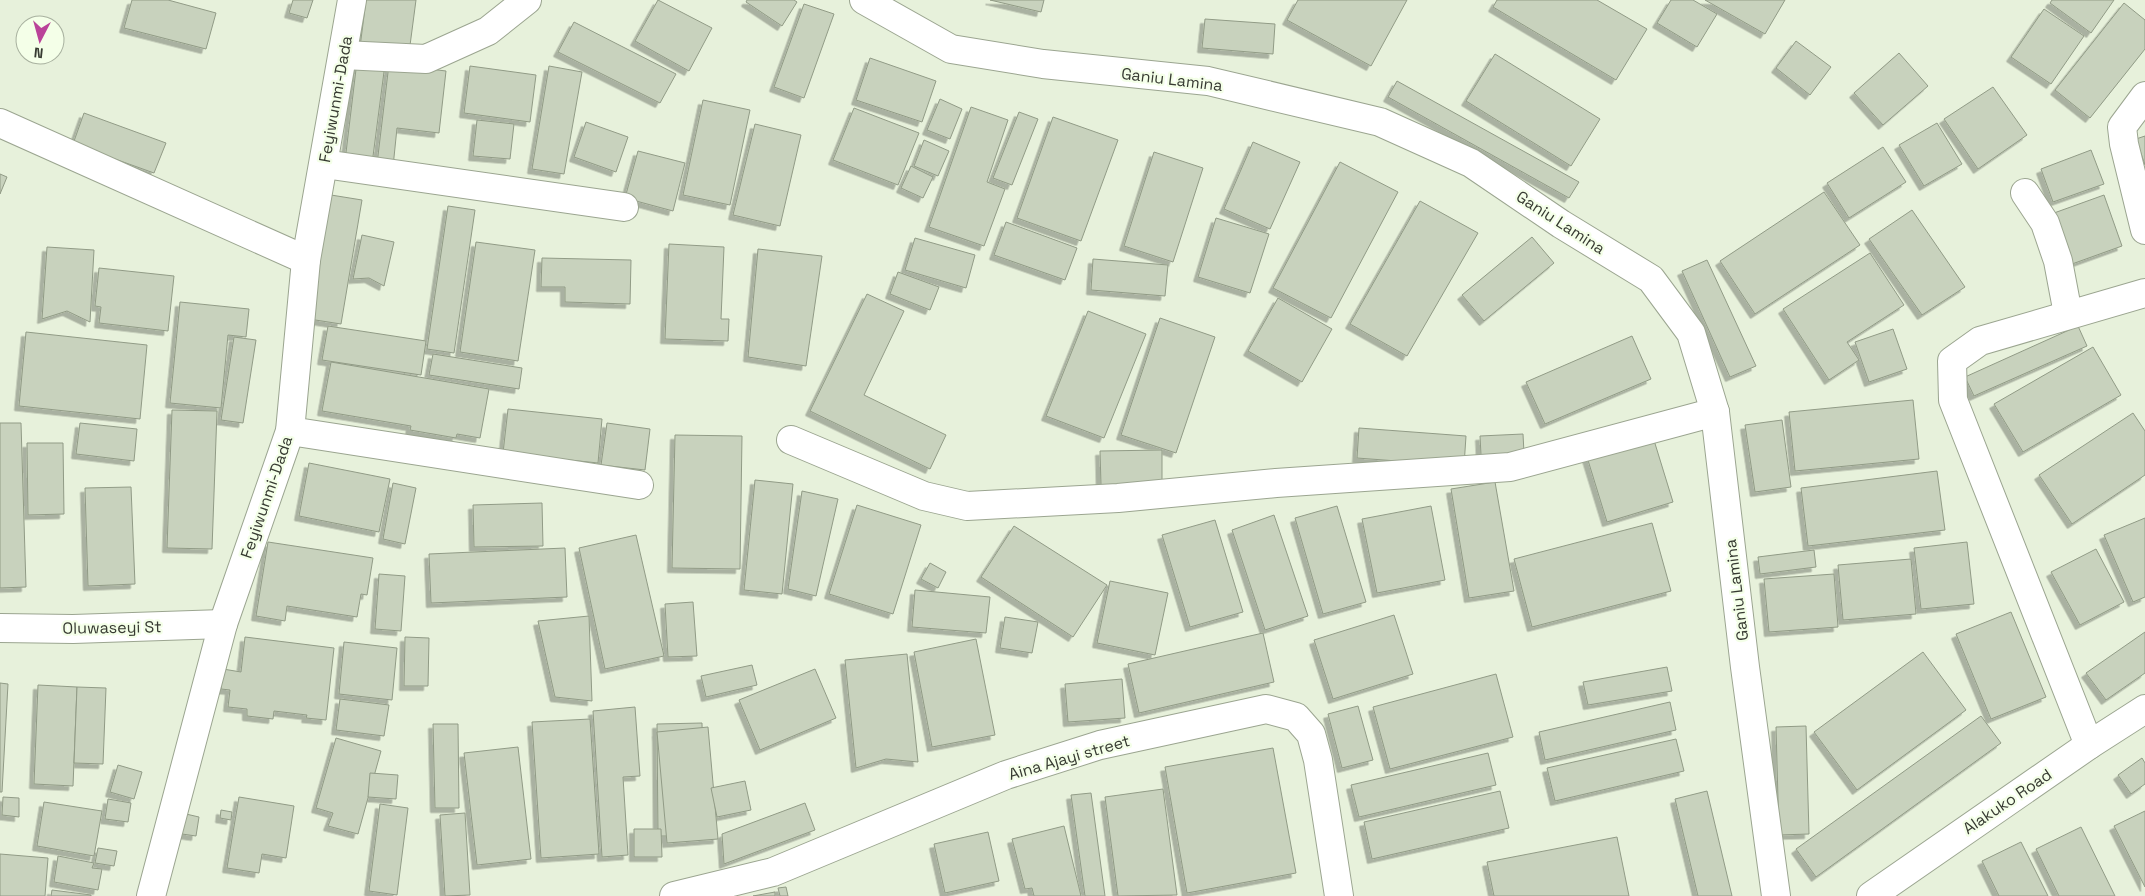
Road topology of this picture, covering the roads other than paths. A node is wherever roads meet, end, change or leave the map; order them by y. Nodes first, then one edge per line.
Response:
1 (352, 0) edge
2 (527, 0) edge
3 (864, 0) edge
4 (343, 55) junction
5 (2145, 96) edge
6 (0, 123) edge
7 (324, 164) junction
8 (2025, 193) dead end
9 (624, 207) dead end
10 (2145, 230) edge
11 (306, 260) junction
12 (2145, 293) edge
13 (2068, 314) junction
14 (1715, 412) junction
15 (290, 431) junction
16 (791, 440) dead end
17 (639, 486) dead end
18 (223, 624) junction
19 (0, 628) edge
20 (2145, 709) edge
21 (2089, 745) junction
22 (151, 896) edge
23 (674, 896) edge
24 (1339, 896) edge
25 (1776, 896) edge
26 (1871, 896) edge

1 - 4 street, Feyiwunmi-Dada
2 - 4 street
3 - 14 street, Ganiu Lamina
4 - 7 street, Feyiwunmi-Dada
5 - 10 street
6 - 11 street
7 - 9 street
7 - 11 street, Feyiwunmi-Dada
8 - 13 street
11 - 15 street, Feyiwunmi-Dada
12 - 13 street
13 - 21 street
14 - 16 street
14 - 25 street, Ganiu Lamina
15 - 17 street
15 - 18 street, Feyiwunmi-Dada
18 - 19 street, Oluwaseyi St
18 - 22 street, Feyiwunmi-Dada
20 - 21 street, Alakuko Road
21 - 26 street, Alakuko Road
23 - 24 street, Aina Ajayi street

